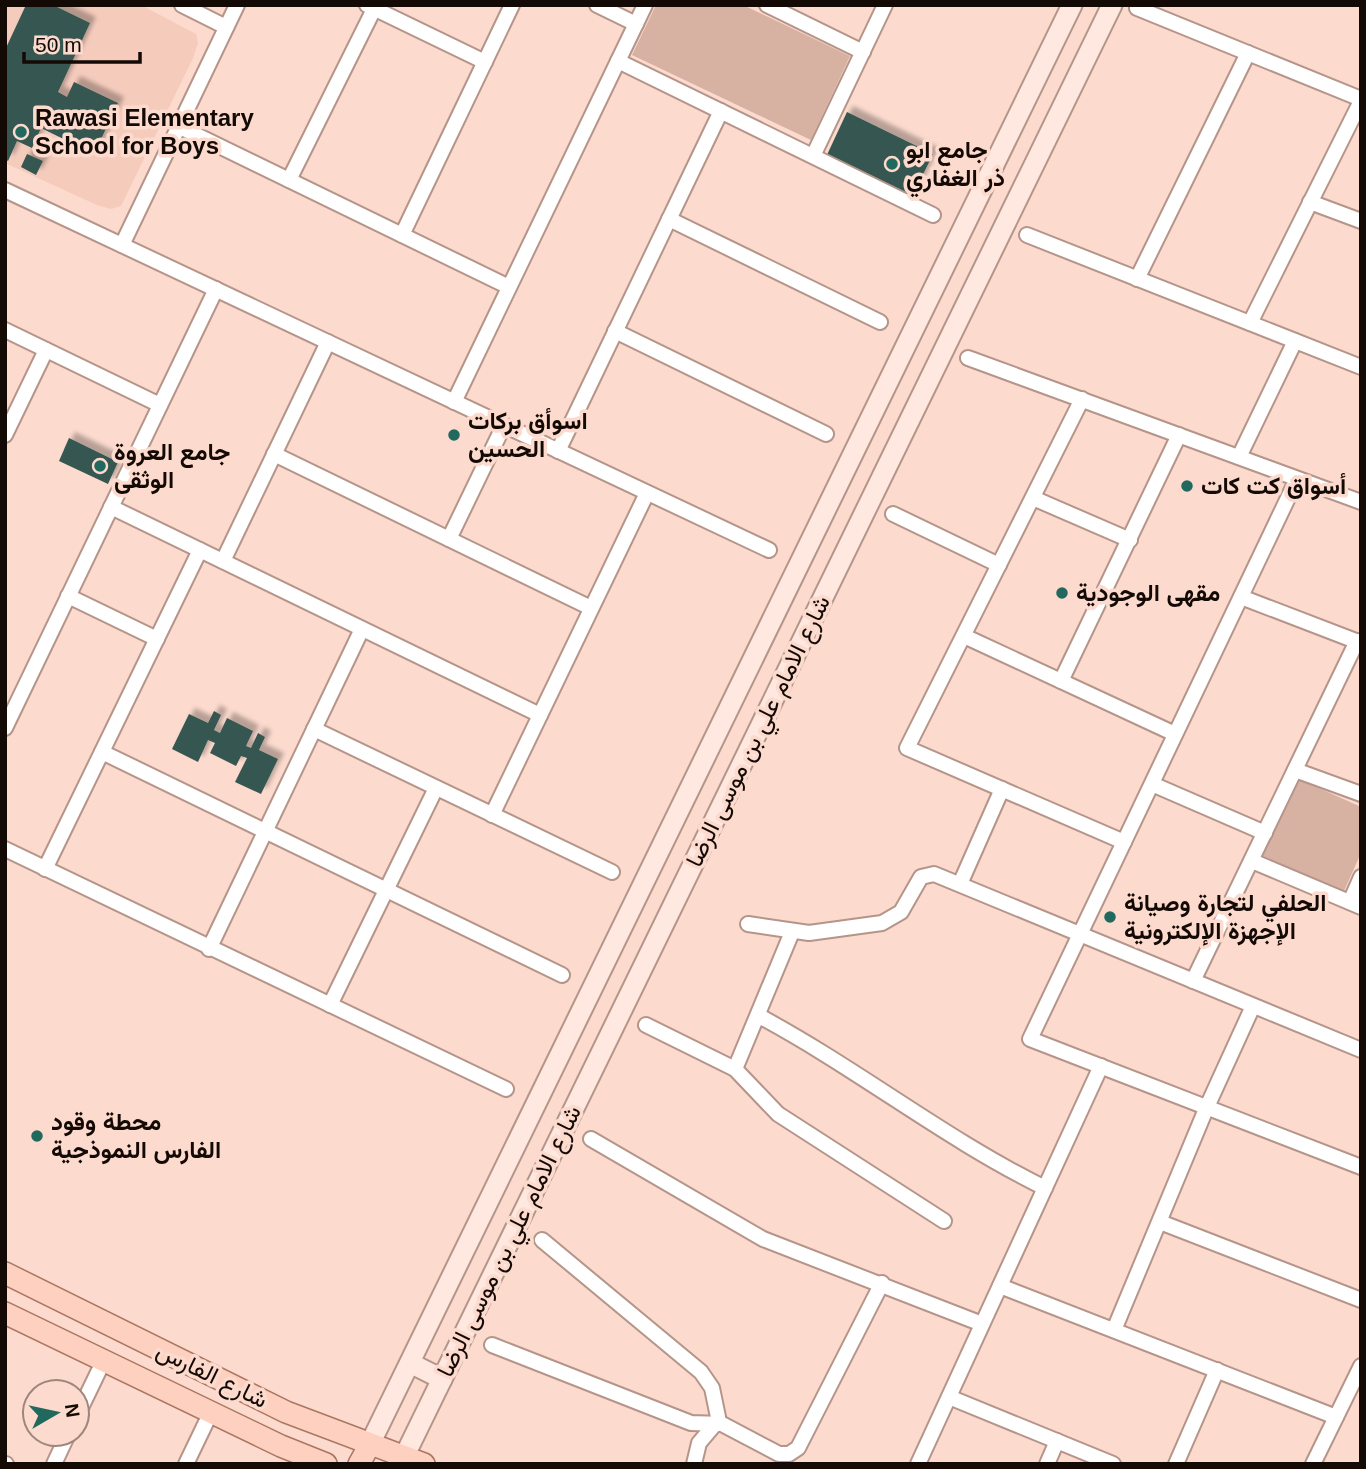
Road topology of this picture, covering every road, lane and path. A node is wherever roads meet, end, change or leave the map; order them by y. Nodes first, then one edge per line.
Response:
1 (182, 5) edge
2 (237, 5) edge
3 (512, 5) edge
4 (597, 5) edge
5 (645, 5) edge
6 (767, 5) edge
7 (885, 5) edge
8 (1072, 5) edge
9 (1112, 5) edge
10 (1138, 5) edge
11 (371, 7) edge
12 (636, 24) junction
13 (226, 27) junction
14 (863, 52) junction
15 (1248, 54) junction
16 (618, 61) junction
17 (485, 62) junction
18 (1361, 100) edge
19 (721, 111) junction
20 (178, 126) junction
21 (813, 156) junction
22 (289, 180) junction
23 (5, 190) edge
24 (1310, 202) junction
25 (933, 215) dead end
26 (669, 219) junction
27 (1361, 221) edge
28 (402, 235) junction
29 (1027, 235) dead end
30 (122, 244) junction
31 (1137, 279) junction
32 (509, 287) junction
33 (216, 289) junction
34 (880, 322) dead end
35 (1250, 323) junction
36 (5, 330) edge
37 (615, 331) junction
38 (1295, 341) junction
39 (328, 342) junction
40 (46, 350) junction
41 (968, 358) dead end
42 (1361, 367) edge
43 (1082, 400) junction
44 (454, 402) junction
45 (160, 405) junction
46 (504, 425) junction
47 (826, 434) dead end
48 (5, 435) edge
49 (1179, 435) junction
50 (558, 451) junction
51 (274, 454) junction
52 (1239, 457) junction
53 (1297, 479) junction
54 (647, 493) junction
55 (1034, 498) junction
56 (1361, 502) edge
57 (111, 507) junction
58 (892, 514) dead end
59 (449, 538) junction
60 (1130, 540) junction
61 (200, 550) junction
62 (769, 551) dead end
63 (223, 561) junction
64 (999, 565) junction
65 (68, 596) junction
66 (1241, 597) junction
67 (591, 608) junction
68 (362, 629) junction
69 (964, 635) junction
70 (157, 639) junction
71 (1359, 642) edge
72 (1061, 681) junction
73 (540, 715) junction
74 (5, 728) edge
75 (314, 729) junction
76 (1175, 734) junction
77 (102, 752) junction
78 (1296, 770) junction
79 (1152, 784) junction
80 (436, 788) junction
81 (1002, 789) junction
82 (1361, 794) edge
83 (492, 815) junction
84 (265, 831) junction
85 (1265, 833) junction
86 (1124, 842) junction
87 (5, 849) edge
88 (1252, 861) junction
89 (45, 869) junction
90 (612, 872) dead end
91 (1361, 877) edge
92 (960, 884) junction
93 (387, 890) junction
94 (1355, 904) edge
95 (748, 924) dead end
96 (792, 932) junction
97 (1081, 932) junction
98 (209, 949) junction
99 (562, 975) dead end
100 (1193, 982) junction
101 (330, 1005) junction
102 (1253, 1006) junction
103 (759, 1016) junction
104 (646, 1025) dead end
105 (1361, 1050) edge
106 (1101, 1066) junction
107 (735, 1069) junction
108 (506, 1089) dead end
109 (1206, 1109) junction
110 (591, 1139) dead end
111 (1361, 1166) edge
112 (1045, 1188) junction
113 (944, 1221) dead end
114 (1160, 1222) junction
115 (542, 1240) dead end
116 (5, 1273) edge
117 (882, 1283) junction
118 (1000, 1286) junction
119 (1361, 1300) edge
120 (5, 1312) edge
121 (982, 1324) junction
122 (1114, 1330) junction
123 (492, 1345) dead end
124 (104, 1360) junction
125 (410, 1363) junction
126 (1361, 1366) edge
127 (1217, 1370) junction
128 (442, 1379) junction
129 (91, 1387) edge
130 (949, 1397) junction
131 (211, 1412) junction
132 (1336, 1417) junction
133 (716, 1423) junction
134 (1057, 1441) junction
135 (61, 1448) edge
136 (364, 1455) edge
137 (402, 1460) edge
138 (320, 1463) edge
139 (54, 1464) edge
140 (186, 1464) edge
141 (424, 1464) edge
142 (694, 1464) edge
143 (918, 1464) edge
144 (1048, 1464) edge
145 (1113, 1464) edge
146 (1176, 1464) edge
147 (1313, 1464) edge

1 - 13 street
2 - 13 street
3 - 17 street
4 - 12 street
5 - 12 street
6 - 14 street
7 - 14 street
8 - 125 main road, شارع الامام علي بن موسى الرضا
9 - 128 main road, شارع الامام علي بن موسى الرضا
10 - 15 street
11 - 17 street
11 - 22 street
12 - 16 street
13 - 20 street
14 - 21 street
15 - 18 street
15 - 31 street
16 - 19 street
16 - 32 street
17 - 28 street
18 - 24 street
19 - 21 street
19 - 26 street
20 - 22 street
20 - 30 street
21 - 25 street
22 - 28 street
23 - 30 street
24 - 27 street
24 - 35 street
26 - 34 street
26 - 37 street
28 - 32 street
29 - 31 street
30 - 33 street
31 - 35 street
32 - 44 street
33 - 39 street
33 - 45 street
35 - 38 street
36 - 40 street
37 - 47 street
37 - 50 street
38 - 42 street
38 - 52 street
39 - 44 street
39 - 51 street
40 - 45 street
40 - 48 street
41 - 43 street
43 - 49 street
43 - 55 street
44 - 46 street
45 - 57 street
46 - 50 street
46 - 59 street
49 - 52 street
49 - 60 street
50 - 54 street
51 - 59 street
51 - 63 street
52 - 53 street
53 - 56 street
53 - 66 street
54 - 62 street
54 - 67 street
55 - 60 street
55 - 64 street
57 - 61 street
57 - 65 street
58 - 64 street
59 - 67 street
60 - 72 street
61 - 63 street
61 - 70 street
63 - 68 street
64 - 69 street
65 - 70 street
65 - 74 street
66 - 71 street
66 - 76 street
67 - 73 street
68 - 73 street
68 - 75 street
69 - 72 street
69 - 81 street
70 - 77 street
71 - 78 street
72 - 76 street
73 - 83 street
75 - 80 street
75 - 84 street
76 - 79 street
77 - 84 street
77 - 89 street
78 - 82 street
78 - 85 street
79 - 85 street
79 - 86 street
80 - 83 street
80 - 93 street
81 - 86 street
81 - 92 street
83 - 90 street
84 - 93 street
84 - 98 street
85 - 88 street
86 - 97 street
87 - 89 street
88 - 94 street
88 - 100 street
89 - 98 street
91 - 94 street
92 - 96 street
92 - 97 street
93 - 99 street
93 - 101 street
95 - 96 street
96 - 103 street
97 - 100 street
97 - 106 street
98 - 101 street
100 - 102 street
101 - 108 street
102 - 105 street
102 - 109 street
103 - 107 street
103 - 112 street
104 - 107 street
106 - 109 street
106 - 112 street
107 - 113 street
109 - 111 street
109 - 114 street
110 - 117 street
112 - 118 street
114 - 119 street
114 - 122 street
115 - 133 street
116 - 136 main road, شارع الفارس
117 - 121 street
117 - 133 street
118 - 121 street
118 - 122 street
120 - 124 main road, شارع الفارس
121 - 130 street
122 - 127 street
123 - 133 street
124 - 129 street
124 - 131 main road, شارع الفارس
125 - 128 main road
125 - 136 main road, شارع الامام علي بن موسى الرضا
126 - 132 street
127 - 132 street
127 - 146 street
128 - 137 main road, شارع الامام علي بن موسى الرضا
130 - 134 street
130 - 143 street
131 - 138 main road, شارع الفارس
131 - 140 street
132 - 147 street
133 - 142 street
134 - 144 street
134 - 145 street
135 - 139 street
136 - 137 main road, شارع الفارس
137 - 141 main road, شارع الفارس

